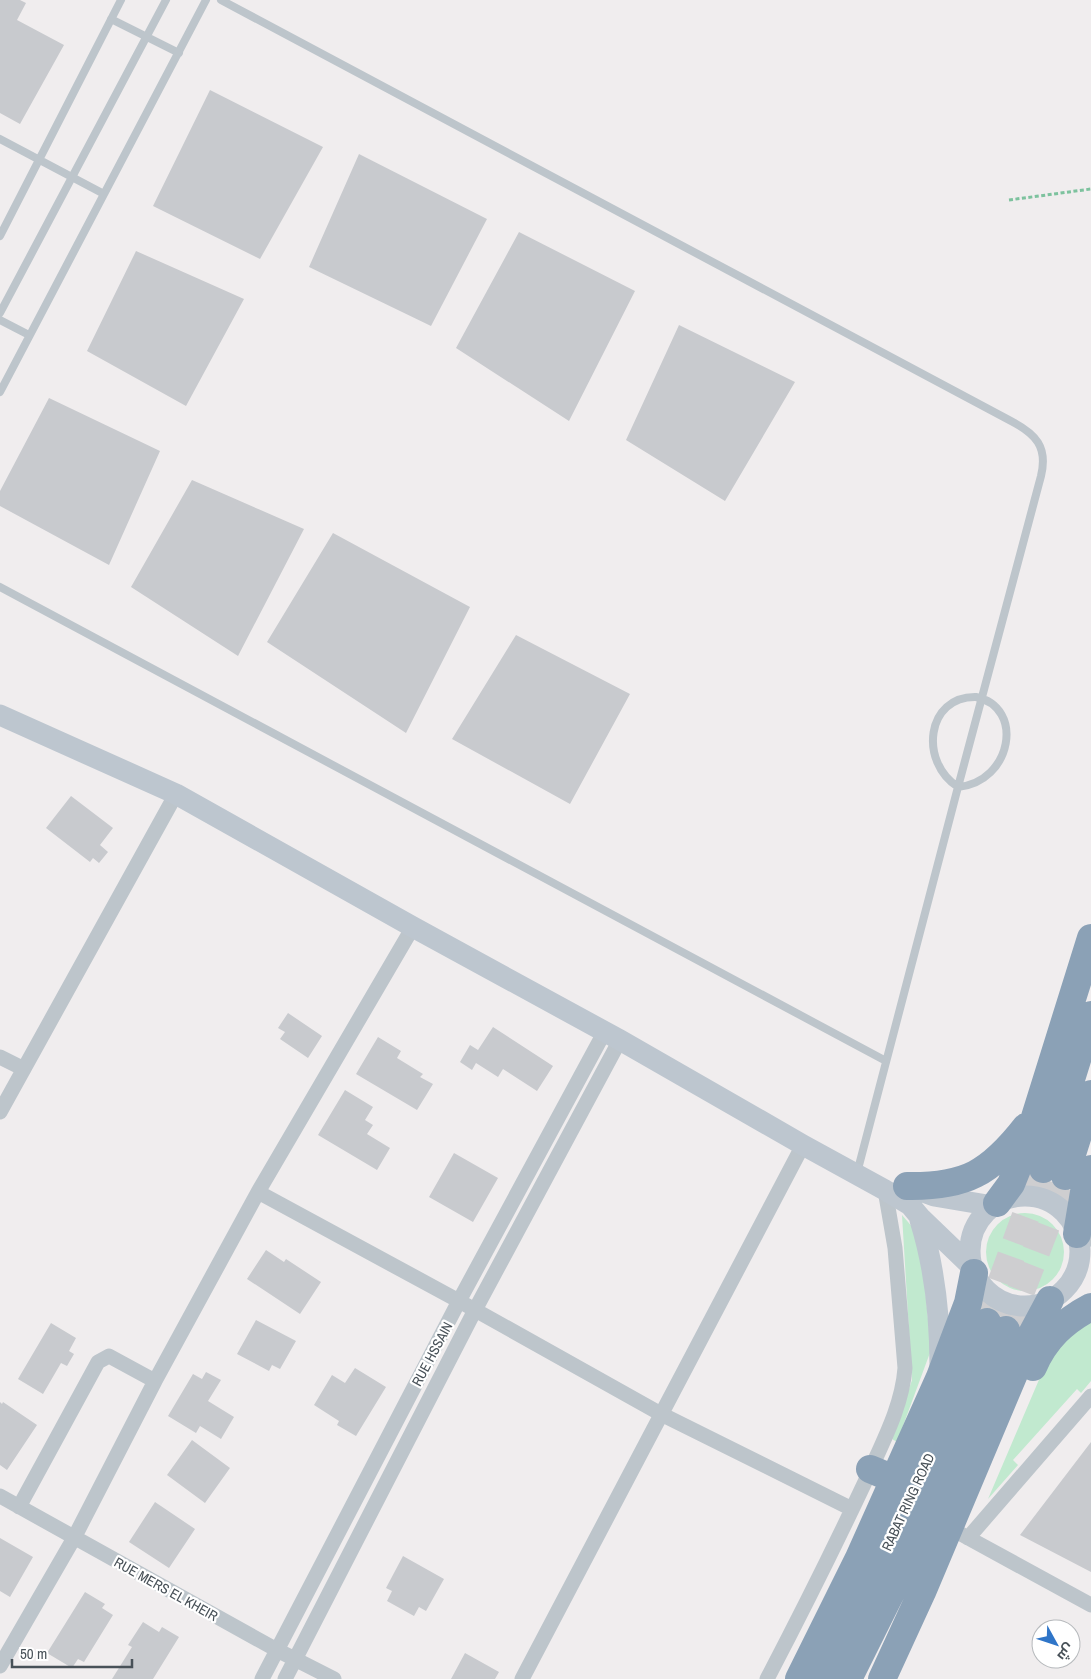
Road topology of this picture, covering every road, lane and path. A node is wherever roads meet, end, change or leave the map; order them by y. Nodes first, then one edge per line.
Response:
1 (122, 0) edge
2 (166, 0) edge
3 (206, 0) edge
4 (222, 0) edge
5 (112, 20) junction
6 (147, 36) junction
7 (179, 53) junction
8 (0, 139) edge
9 (39, 160) junction
10 (72, 177) junction
11 (1091, 189) edge
12 (104, 194) junction
13 (1009, 200) dead end
14 (0, 236) edge
15 (0, 313) edge
16 (0, 320) edge
17 (30, 335) junction
18 (0, 392) edge
19 (0, 587) edge
20 (981, 698) junction
21 (0, 715) edge
22 (958, 787) junction
23 (176, 794) junction
24 (413, 927) junction
25 (1091, 938) edge
26 (1091, 1015) edge
27 (612, 1036) junction
28 (0, 1057) edge
29 (886, 1061) junction
30 (24, 1069) junction
31 (1091, 1094) edge
32 (0, 1112) edge
33 (1036, 1114) junction
34 (803, 1145) junction
35 (1091, 1169) edge
36 (857, 1174) junction
37 (896, 1188) junction
38 (258, 1192) junction
39 (995, 1204) junction
40 (920, 1217) junction
41 (1084, 1249) edge
42 (973, 1270) junction
43 (1055, 1297) junction
44 (1091, 1301) edge
45 (460, 1302) junction
46 (1091, 1308) edge
47 (474, 1310) junction
48 (940, 1377) junction
49 (155, 1380) junction
50 (1091, 1396) edge
51 (661, 1414) junction
52 (990, 1429) junction
53 (882, 1474) junction
54 (0, 1496) edge
55 (19, 1507) junction
56 (852, 1509) junction
57 (958, 1533) junction
58 (74, 1538) junction
59 (1091, 1605) edge
60 (277, 1650) junction
61 (296, 1660) junction
62 (0, 1666) edge
63 (309, 1673) edge
64 (262, 1679) edge
65 (285, 1679) edge
66 (334, 1679) edge
67 (522, 1679) edge
68 (767, 1679) edge
69 (799, 1679) edge
70 (823, 1679) edge
71 (848, 1679) edge
72 (882, 1679) edge

1 - 5 lane
2 - 6 lane
3 - 7 lane
4 - 20 lane
5 - 6 lane
5 - 9 lane
6 - 7 lane
6 - 10 lane
7 - 12 lane
8 - 9 lane
9 - 10 lane
9 - 14 lane
10 - 12 lane
10 - 15 lane
11 - 13 path
12 - 17 lane
16 - 17 lane
17 - 18 lane
19 - 29 lane
20 - 22 lane
20 - 22 lane
20 - 22 lane
21 - 23 street
22 - 29 lane
23 - 24 street
23 - 30 street
24 - 27 street
24 - 38 street
25 - 33 highway
26 - 31 highway
27 - 34 street
27 - 45 street, RUE HSSAIN
27 - 47 street, RUE HSSAIN
28 - 30 street
29 - 36 lane
30 - 32 street
33 - 37 highway
33 - 39 highway
34 - 36 street
34 - 51 street
35 - 41 highway
36 - 37 street
37 - 39 street
37 - 40 street
37 - 53 street
38 - 45 street
38 - 49 street
39 - 41 street
39 - 42 street
40 - 42 street
40 - 48 street
41 - 43 street
42 - 43 street
42 - 48 highway
43 - 44 street
43 - 52 highway
45 - 47 street
45 - 60 street, RUE HSSAIN
46 - 52 highway
47 - 51 street
47 - 61 street, RUE HSSAIN
48 - 53 highway
49 - 55 street
49 - 58 street
50 - 57 street
51 - 56 street
51 - 67 street
52 - 57 highway
53 - 56 street
53 - 69 highway
54 - 55 street, RUE MERS EL KHEIR
55 - 58 street, RUE MERS EL KHEIR
56 - 68 street
57 - 59 street
57 - 72 highway
58 - 60 street, RUE MERS EL KHEIR
58 - 62 street
60 - 61 street, RUE MERS EL KHEIR
60 - 64 street, RUE HSSAIN
61 - 63 street, RUE MERS EL KHEIR
61 - 65 street, RUE HSSAIN
63 - 66 street, RUE MERS EL KHEIR
70 - 71 highway, RABAT RING ROAD

